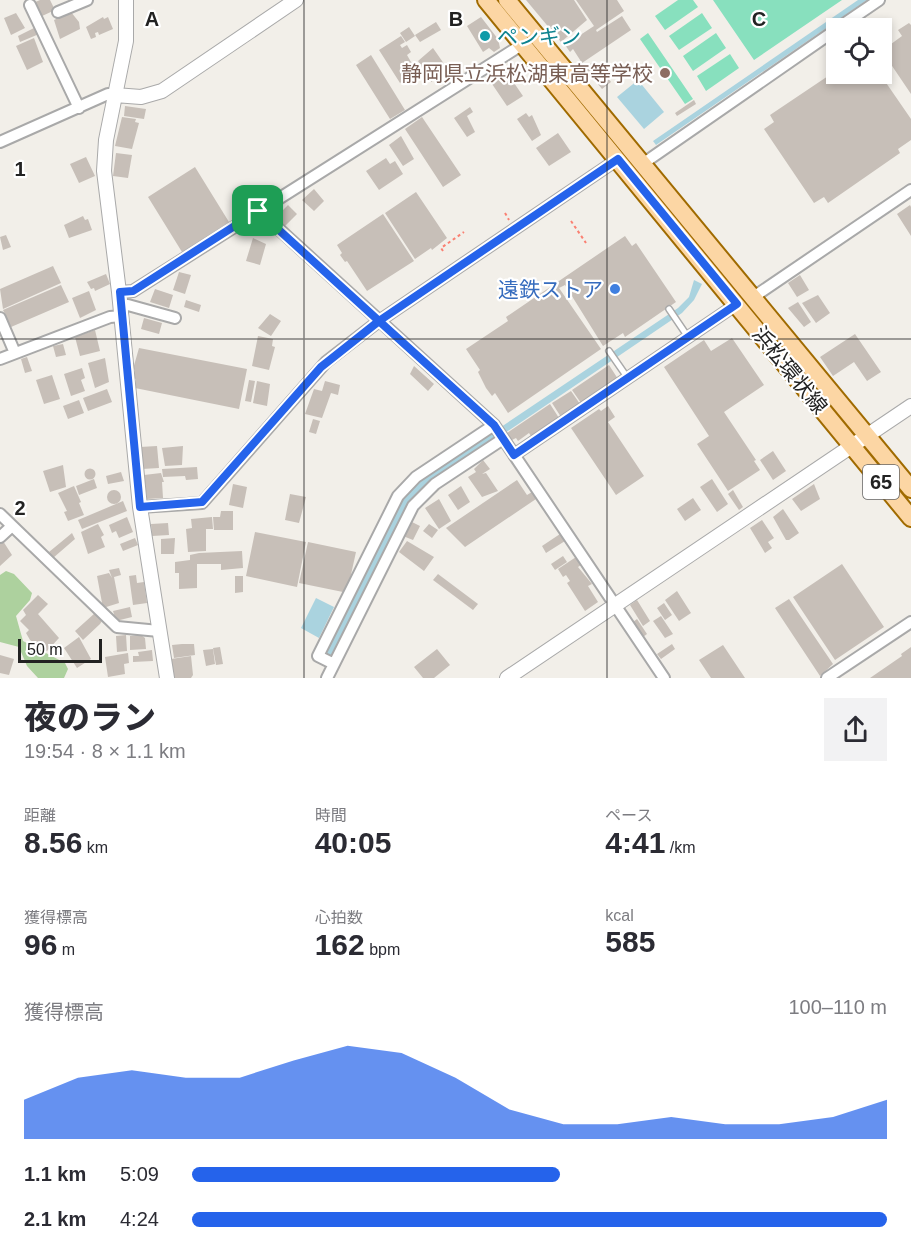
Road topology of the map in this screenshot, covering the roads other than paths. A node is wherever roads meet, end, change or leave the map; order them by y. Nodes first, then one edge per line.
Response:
1 (87, 0) edge
2 (126, 0) edge
3 (296, 0) edge
4 (486, 0) edge
5 (507, 0) edge
6 (879, 0) edge
7 (30, 5) dead end
8 (57, 12) dead end
9 (853, 18) edge
10 (826, 37) edge
11 (523, 44) junction
12 (115, 95) junction
13 (79, 108) junction
14 (0, 142) edge
15 (618, 159) junction
16 (641, 165) junction
17 (911, 190) edge
18 (258, 211) junction
19 (744, 301) junction
20 (121, 305) junction
21 (670, 311) dead end
22 (0, 318) edge
23 (175, 318) dead end
24 (379, 321) junction
25 (688, 338) junction
26 (610, 352) dead end
27 (15, 353) junction
28 (0, 359) edge
29 (628, 379) junction
30 (911, 406) edge
31 (494, 425) junction
32 (867, 436) junction
33 (503, 440) junction
34 (852, 446) junction
35 (514, 455) junction
36 (911, 489) edge
37 (140, 507) junction
38 (0, 514) edge
39 (911, 518) edge
40 (12, 526) junction
41 (0, 537) edge
42 (615, 605) junction
43 (911, 622) edge
44 (159, 631) junction
45 (334, 664) junction
46 (167, 678) edge
47 (327, 678) edge
48 (507, 678) edge
49 (664, 678) edge
50 (827, 678) edge

1 - 8 street
2 - 12 street
3 - 12 street
4 - 11 main road, 浜松環状線 / 65
5 - 16 main road, 浜松環状線 / 65
6 - 9 street
7 - 13 street
10 - 16 street
11 - 15 main road, 浜松環状線 / 65
11 - 18 street
12 - 13 street
12 - 20 street
13 - 14 street
15 - 19 main road, 浜松環状線 / 65
15 - 24 street
16 - 19 main road, 浜松環状線 / 65
17 - 19 street
18 - 20 street
18 - 24 street
19 - 25 street
19 - 32 main road, 浜松環状線 / 65
19 - 34 main road, 浜松環状線 / 65
20 - 23 street
20 - 27 street
20 - 37 street
21 - 25 lane
22 - 27 street
24 - 31 street
24 - 37 street
25 - 29 street
26 - 29 lane
27 - 28 street
29 - 35 street
30 - 32 street
31 - 33 street
31 - 45 street
32 - 34 street
32 - 36 main road, 浜松環状線 / 65
33 - 35 street
33 - 45 street
34 - 39 main road, 浜松環状線 / 65
34 - 42 street
35 - 42 street
37 - 44 street
38 - 40 street
40 - 41 street
40 - 44 street
42 - 48 street
42 - 49 street
43 - 50 street
44 - 46 street
45 - 47 street

